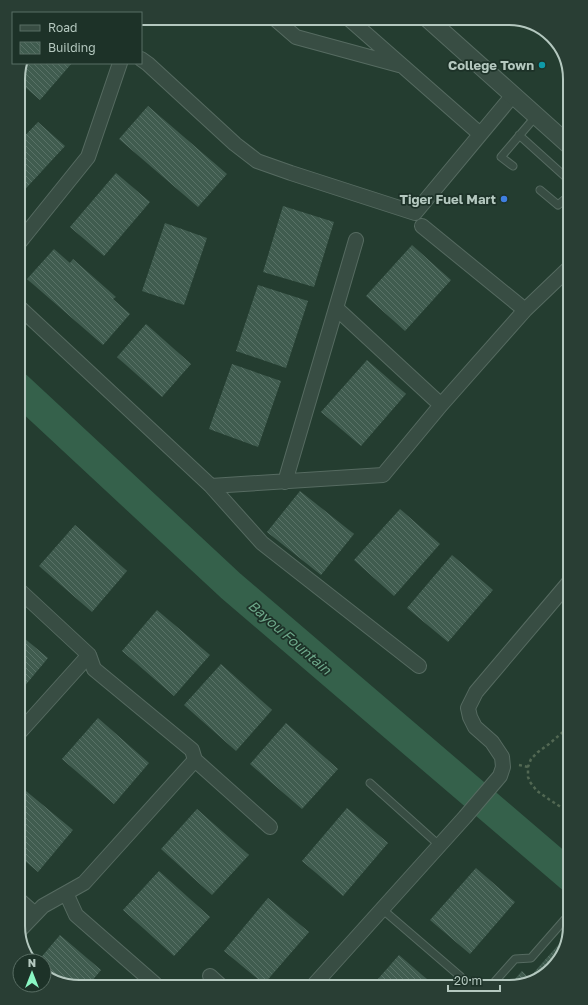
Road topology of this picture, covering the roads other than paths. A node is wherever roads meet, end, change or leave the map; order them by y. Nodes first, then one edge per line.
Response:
1 (282, 25) edge
2 (356, 25) edge
3 (435, 25) edge
4 (142, 60) edge
5 (120, 64) edge
6 (402, 65) junction
7 (513, 95) junction
8 (536, 116) junction
9 (480, 134) junction
10 (520, 135) junction
11 (563, 140) edge
12 (513, 166) dead end
13 (563, 174) edge
14 (540, 190) dead end
15 (563, 201) edge
16 (422, 226) dead end
17 (25, 235) edge
18 (356, 240) dead end
19 (563, 274) edge
20 (336, 308) junction
21 (525, 310) junction
22 (25, 313) edge
23 (441, 405) junction
24 (285, 482) junction
25 (211, 486) junction
26 (563, 589) edge
27 (25, 596) edge
28 (89, 655) junction
29 (418, 666) dead end
30 (25, 726) edge
31 (195, 760) junction
32 (370, 783) dead end
33 (270, 827) dead end
34 (439, 845) junction
35 (66, 892) junction
36 (25, 905) edge
37 (382, 909) junction
38 (35, 914) junction
39 (563, 921) edge
40 (25, 925) edge
41 (210, 976) dead end
42 (461, 977) dead end
43 (150, 980) edge
44 (214, 980) edge
45 (318, 980) edge
46 (496, 980) edge

1 - 6 street
2 - 6 street
3 - 7 street
4 - 9 street
5 - 17 street
6 - 9 street
7 - 8 street
7 - 9 street
8 - 10 lane
8 - 11 street
10 - 12 lane
10 - 13 lane
14 - 15 lane
16 - 21 street
18 - 20 street
19 - 21 street
20 - 23 street
20 - 24 street
21 - 23 street
22 - 25 street
23 - 24 street
24 - 25 street
25 - 29 street
26 - 34 street
27 - 28 street
28 - 30 street
28 - 31 street
31 - 33 street
31 - 35 street
32 - 34 lane
34 - 37 street
35 - 38 street
35 - 43 street
36 - 38 street
37 - 42 lane
37 - 45 street
38 - 40 street
39 - 46 lane
41 - 44 street

